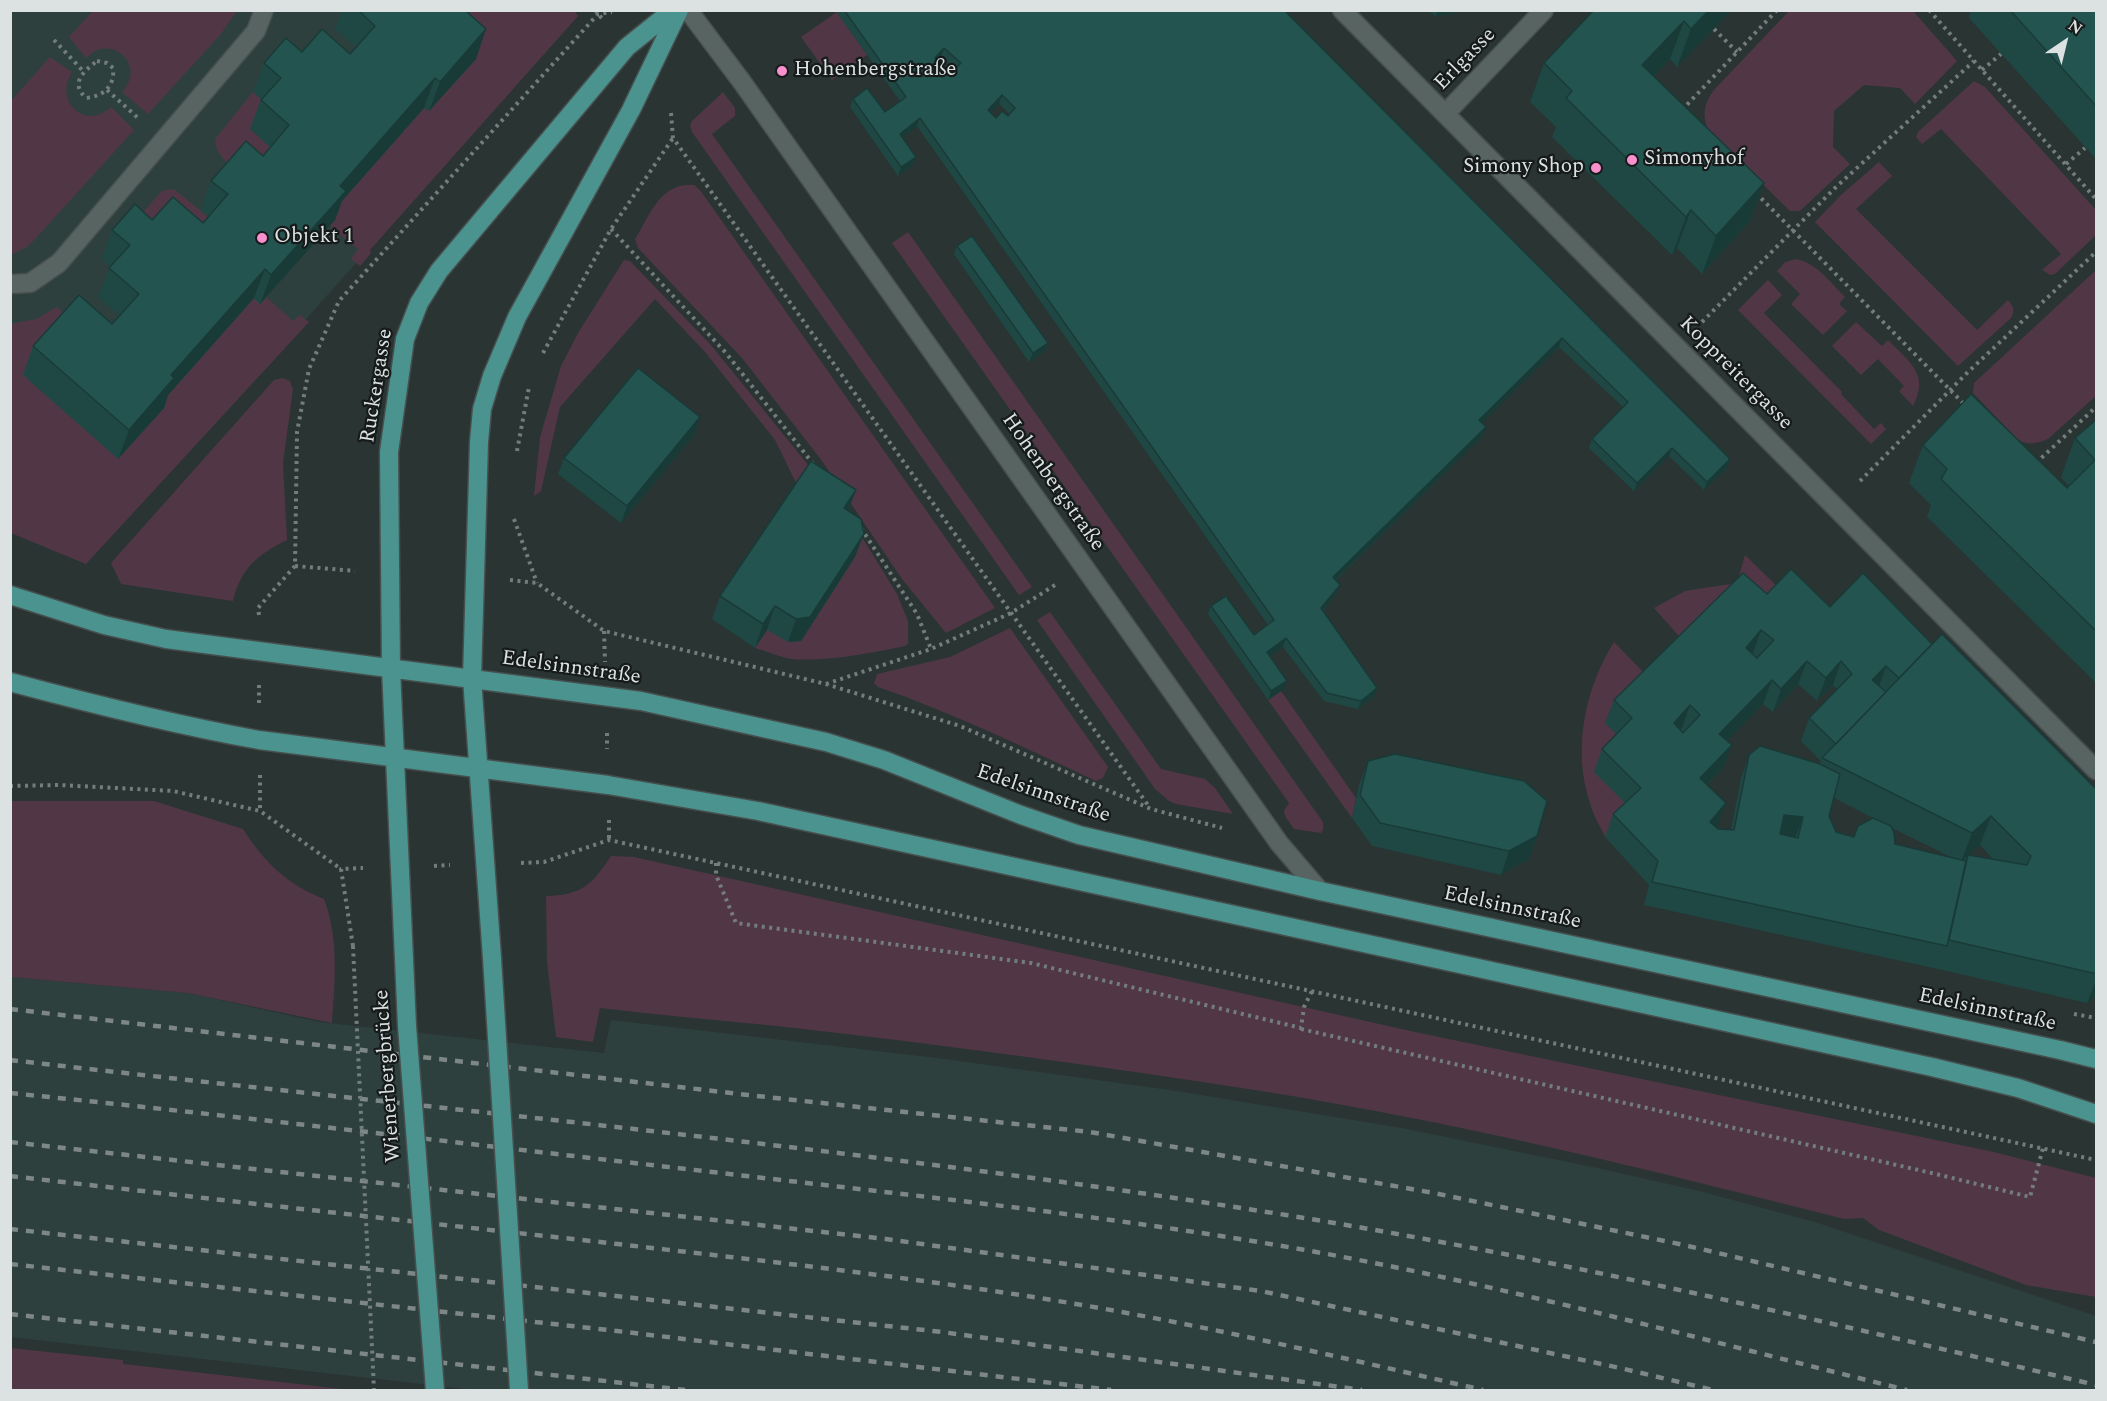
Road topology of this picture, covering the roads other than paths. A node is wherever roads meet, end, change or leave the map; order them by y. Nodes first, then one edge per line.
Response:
1 (264, 10) edge
2 (673, 10) edge
3 (679, 10) edge
4 (688, 10) edge
5 (1342, 10) edge
6 (1544, 10) edge
7 (1446, 114) junction
8 (10, 284) edge
9 (10, 595) edge
10 (391, 669) junction
11 (472, 678) junction
12 (10, 682) edge
13 (397, 758) junction
14 (477, 768) junction
15 (2097, 770) edge
16 (1320, 891) junction
17 (2097, 1059) edge
18 (2097, 1114) edge
19 (435, 1390) edge
20 (519, 1390) edge

1 - 8 street
2 - 10 main road, Ruckergasse
3 - 11 main road
4 - 16 street, Hohenbergstraße
5 - 7 street, Koppreitergasse
6 - 7 street, Erlgasse
7 - 15 street, Koppreitergasse
9 - 10 main road, Edelsinnstraße
10 - 11 main road, Edelsinnstraße
10 - 13 main road, Ruckergasse
11 - 14 main road
11 - 16 main road, Edelsinnstraße
12 - 13 main road
13 - 14 main road
13 - 19 main road, Wienerbergbrücke, bridge
14 - 18 main road
14 - 20 main road, bridge
16 - 17 main road, Edelsinnstraße

